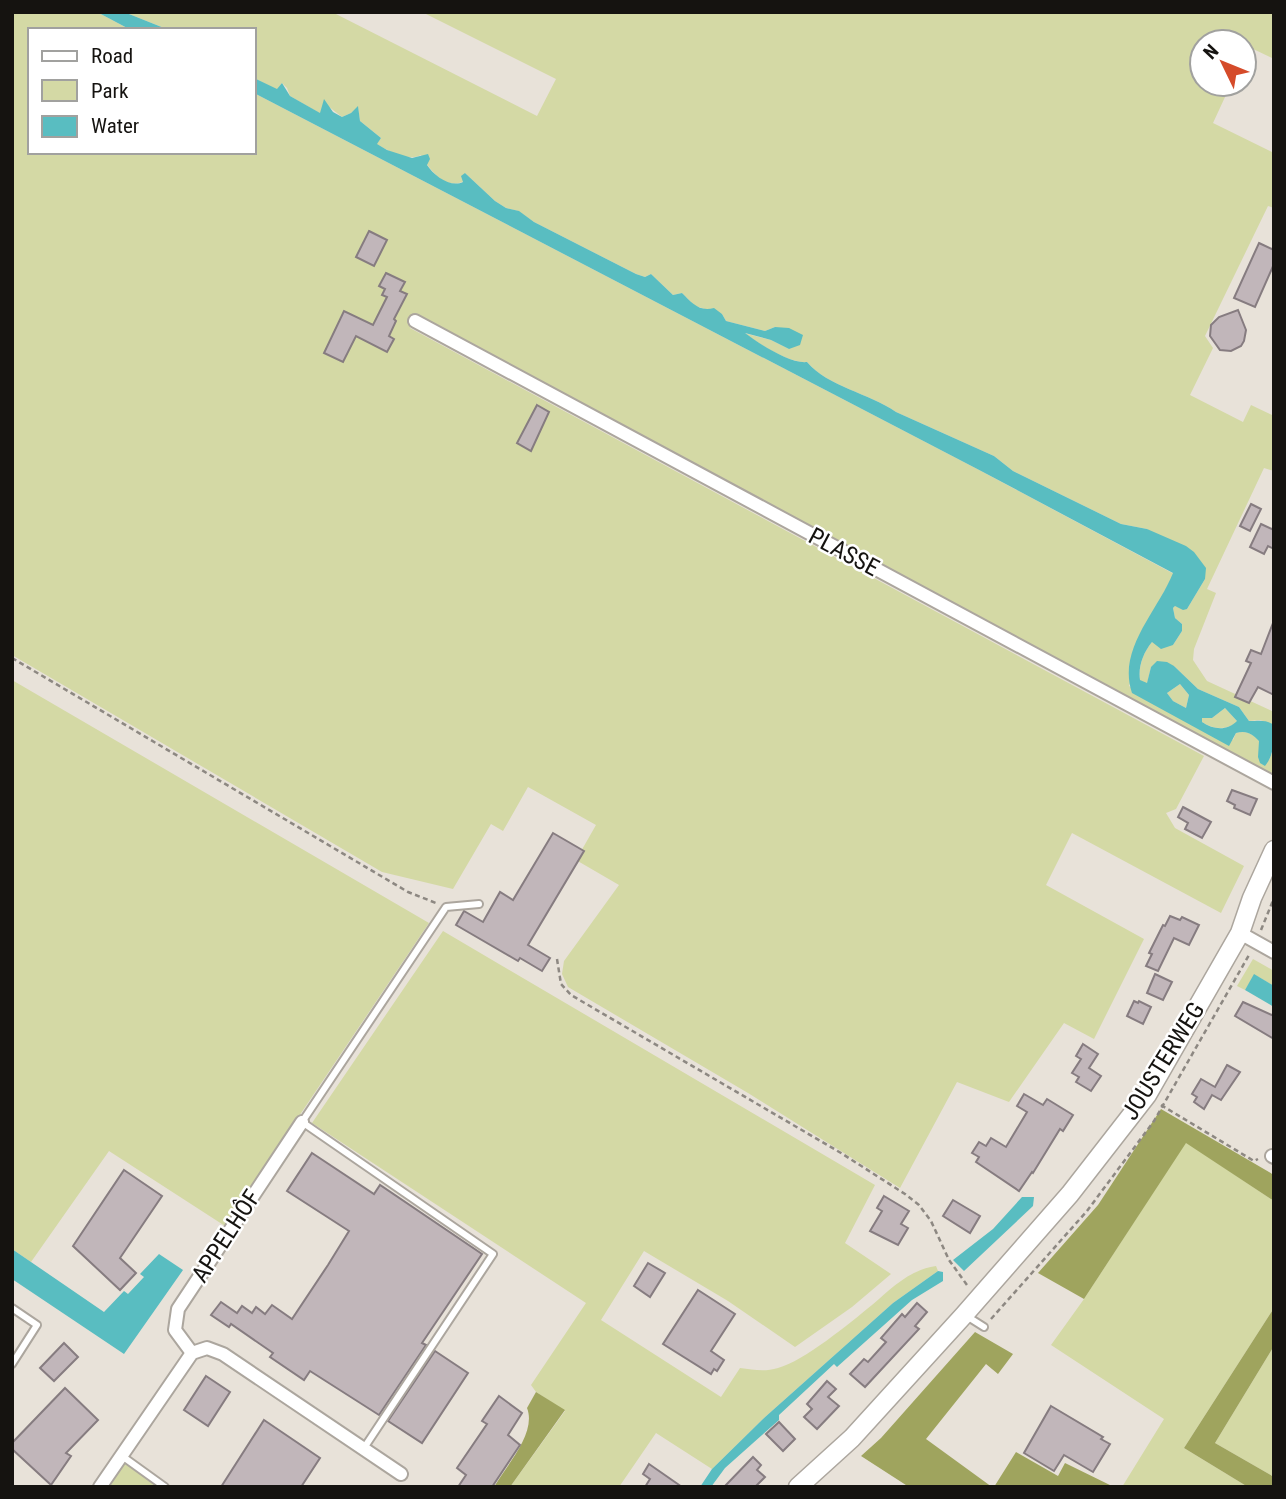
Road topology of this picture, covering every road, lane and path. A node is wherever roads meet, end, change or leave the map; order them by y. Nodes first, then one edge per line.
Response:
1 (415, 321) dead end
2 (12, 658) edge
3 (1274, 783) edge
4 (1274, 850) edge
5 (1274, 898) edge
6 (479, 904) dead end
7 (446, 907) junction
8 (1240, 933) junction
9 (1257, 942) junction
10 (1274, 951) edge
11 (557, 959) dead end
12 (1147, 1095) junction
13 (1162, 1106) junction
14 (302, 1122) junction
15 (1273, 1156) edge
16 (978, 1298) junction
17 (12, 1308) edge
18 (964, 1315) junction
19 (984, 1327) joint
20 (192, 1353) junction
21 (12, 1364) edge
22 (364, 1448) junction
23 (122, 1456) junction
24 (401, 1474) dead end
25 (100, 1487) edge
26 (165, 1487) edge
27 (797, 1487) edge

1 - 3 street, PLASSE
2 - 7 path
4 - 8 street, JOUSTERWEG
5 - 9 path, JOUSTERWEG
6 - 7 lane
7 - 14 lane
8 - 9 street
8 - 12 street, JOUSTERWEG
9 - 10 street
9 - 13 path, JOUSTERWEG
11 - 16 path
12 - 13 path
12 - 16 street, JOUSTERWEG
13 - 15 path
13 - 19 path, JOUSTERWEG
14 - 20 street, APPELHÔF
14 - 22 lane
16 - 18 street, JOUSTERWEG
17 - 21 lane
18 - 19 lane
18 - 27 street, JOUSTERWEG
20 - 22 street
20 - 23 street
22 - 24 street
23 - 25 street
23 - 26 lane

